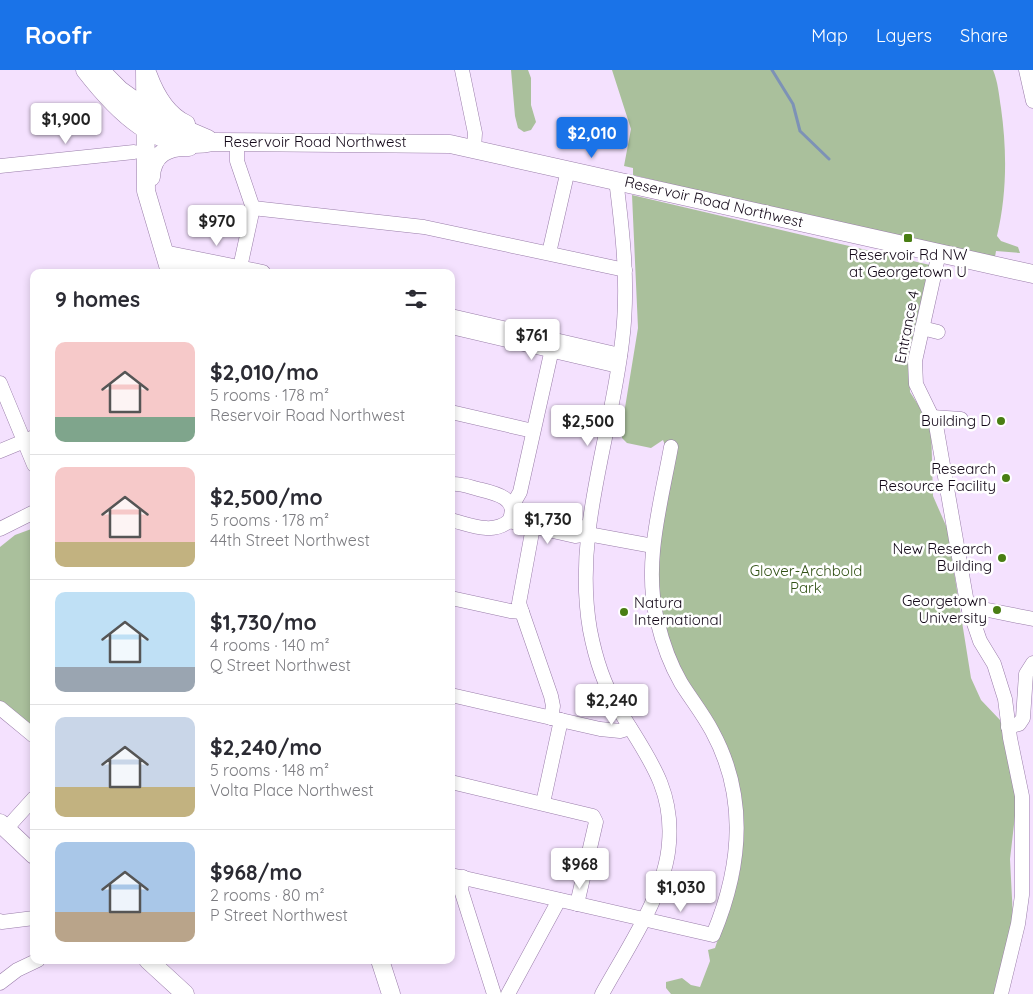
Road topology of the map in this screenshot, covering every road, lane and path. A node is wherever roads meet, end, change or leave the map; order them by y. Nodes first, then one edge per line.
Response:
1 (85, 70) edge
2 (100, 70) edge
3 (136, 70) edge
4 (146, 70) edge
5 (462, 70) edge
6 (1026, 70) edge
7 (1033, 101) edge
8 (140, 106) junction
9 (140, 126) junction
10 (213, 142) junction
11 (237, 143) junction
12 (474, 149) junction
13 (134, 152) junction
14 (0, 166) edge
15 (568, 170) junction
16 (616, 180) junction
17 (146, 192) junction
18 (253, 208) junction
19 (939, 252) junction
20 (549, 253) junction
21 (167, 262) edge
22 (199, 269) edge
23 (231, 269) edge
24 (240, 269) edge
25 (625, 270) junction
26 (1032, 271) edge
27 (455, 317) edge
28 (455, 328) edge
29 (922, 328) junction
30 (938, 332) dead end
31 (553, 345) junction
32 (619, 360) junction
33 (0, 384) edge
34 (455, 413) edge
35 (932, 416) junction
36 (961, 419) dead end
37 (533, 431) junction
38 (29, 439) edge
39 (671, 448) dead end
40 (0, 451) edge
41 (455, 485) edge
42 (511, 512) junction
43 (30, 514) edge
44 (455, 521) edge
45 (533, 527) junction
46 (0, 529) edge
47 (588, 534) junction
48 (653, 546) junction
49 (455, 599) edge
50 (968, 611) junction
51 (522, 612) junction
52 (1033, 619) edge
53 (1033, 663) edge
54 (455, 696) edge
55 (2, 713) edge
56 (556, 719) junction
57 (1008, 727) junction
58 (630, 728) junction
59 (30, 733) edge
60 (455, 783) edge
61 (30, 802) edge
62 (542, 803) junction
63 (3, 826) edge
64 (30, 851) edge
65 (457, 876) edge
66 (559, 900) junction
67 (577, 904) junction
68 (30, 919) edge
69 (643, 919) junction
70 (1, 923) edge
71 (30, 964) edge
72 (152, 964) edge
73 (381, 964) edge
74 (0, 983) edge
75 (185, 994) edge
76 (390, 994) edge
77 (494, 994) edge
78 (508, 994) edge
79 (602, 994) edge
80 (1001, 994) edge

1 - 9 main road, Reservoir Road Northwest
2 - 8 main road, Reservoir Road Northwest
3 - 8 main road
4 - 8 main road
4 - 10 main road
5 - 12 street
6 - 7 street
8 - 9 main road
8 - 10 main road, Reservoir Road Northwest
9 - 10 main road, Reservoir Road Northwest
9 - 13 main road
9 - 17 main road
10 - 11 main road, Reservoir Road Northwest
10 - 17 main road
11 - 12 main road, Reservoir Road Northwest
11 - 18 street
12 - 15 main road, Reservoir Road Northwest
13 - 14 street
13 - 17 main road
15 - 16 main road, Reservoir Road Northwest
15 - 20 street
16 - 19 main road, Reservoir Road Northwest
16 - 25 street
17 - 21 main road
18 - 20 street
18 - 24 street
19 - 26 main road, Reservoir Road Northwest
19 - 29 street, Entrance 4
20 - 25 street
21 - 22 street
21 - 23 street
25 - 32 street
27 - 31 street
28 - 31 street
29 - 30 street
29 - 35 street, Entrance 4
31 - 32 street
31 - 37 street
32 - 47 street
33 - 38 street
34 - 37 street
35 - 36 street
35 - 50 street, Entrance 4
37 - 42 street
38 - 40 street
39 - 48 street
41 - 42 street
42 - 44 street
42 - 45 street
42 - 47 street
43 - 46 street
45 - 47 street
45 - 51 street
47 - 48 street
47 - 58 street
48 - 69 street
49 - 51 street
50 - 52 street
50 - 57 street, Entrance 4
51 - 56 street
53 - 57 street
54 - 56 street
55 - 59 street
56 - 58 street
56 - 62 street
57 - 80 street, Entrance 4
58 - 69 street
60 - 62 street
61 - 63 street
62 - 67 street
63 - 64 main road
65 - 66 street
65 - 77 street
66 - 67 street
66 - 78 street
67 - 69 street
68 - 70 street
69 - 79 street
71 - 74 street
72 - 75 main road
73 - 76 main road

